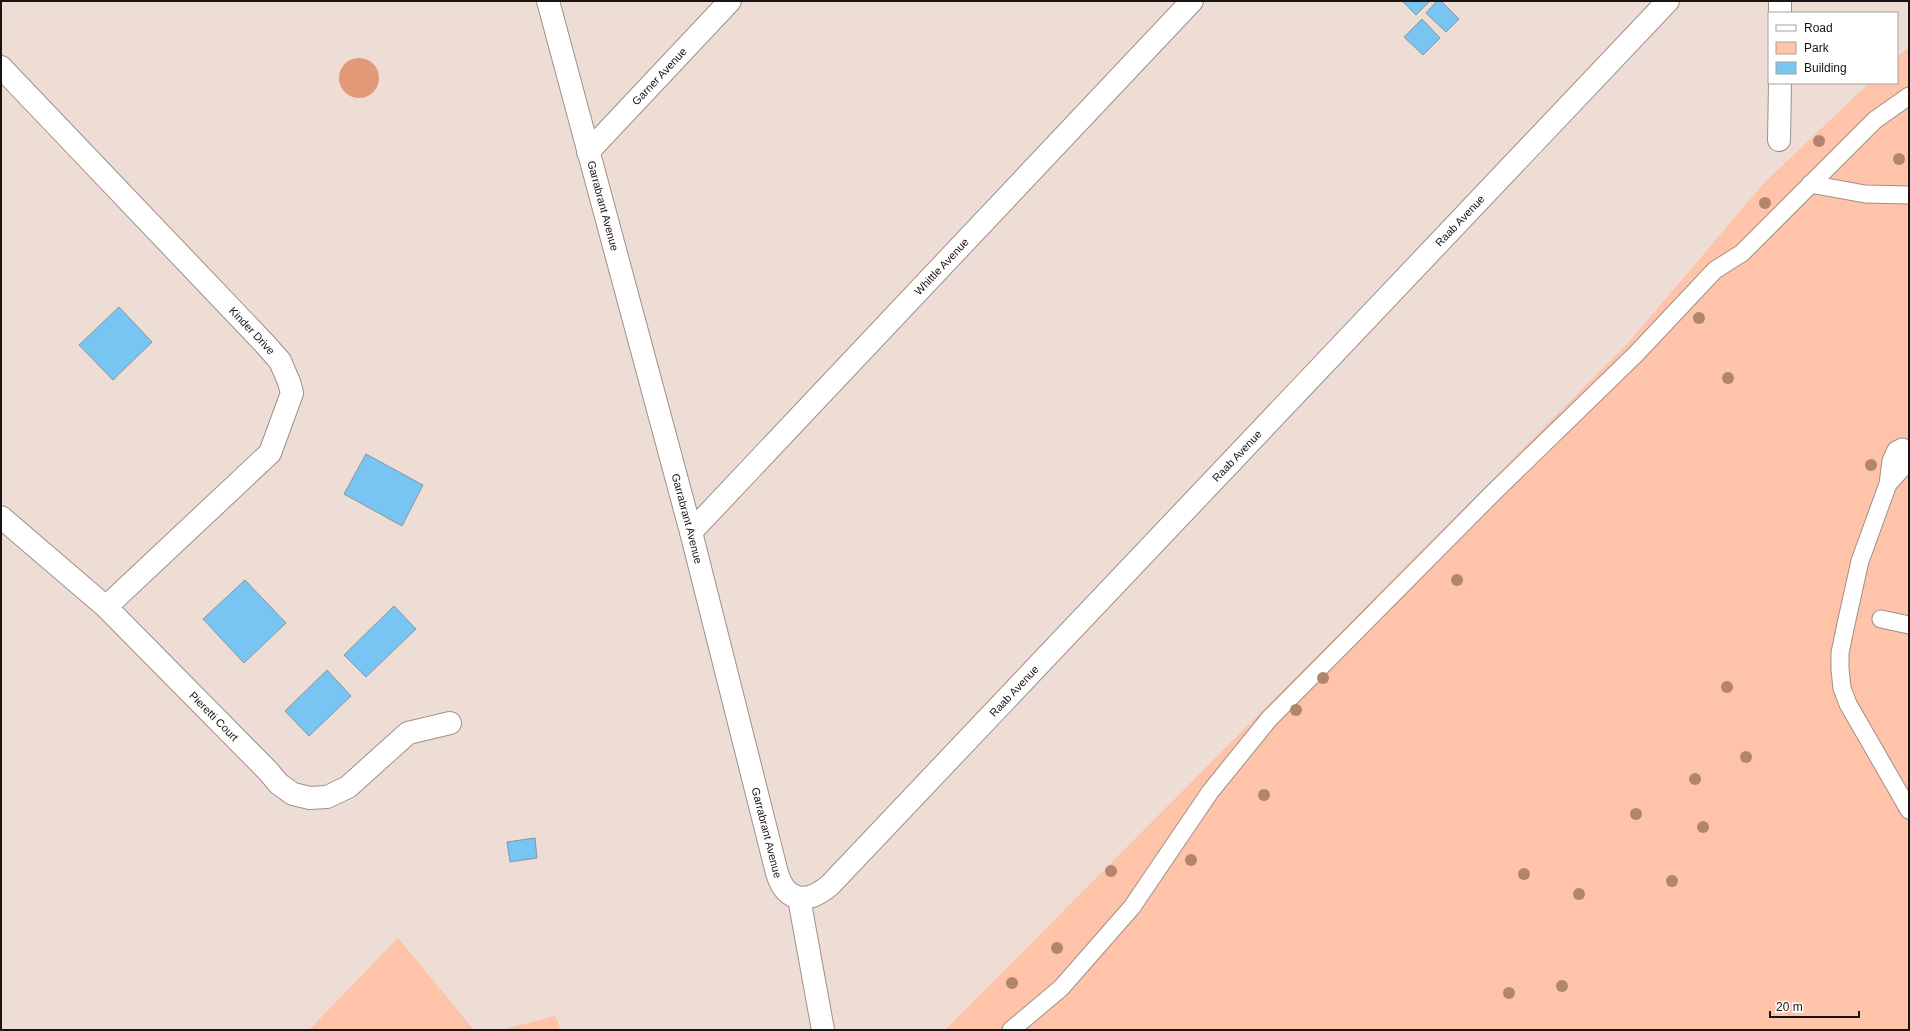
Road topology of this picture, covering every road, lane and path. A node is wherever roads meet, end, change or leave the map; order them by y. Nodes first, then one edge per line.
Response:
1 (548, 1) edge
2 (730, 1) edge
3 (1192, 1) edge
4 (1668, 1) edge
5 (1780, 1) edge
6 (1780, 12) edge
7 (1, 67) edge
8 (1780, 84) edge
9 (1909, 96) edge
10 (1779, 140) dead end
11 (588, 152) junction
12 (1810, 184) junction
13 (1909, 196) edge
14 (1909, 449) edge
15 (1909, 461) edge
16 (1888, 484) junction
17 (1, 517) edge
18 (691, 532) junction
19 (106, 607) junction
20 (1881, 619) dead end
21 (1909, 625) edge
22 (450, 723) dead end
23 (1909, 810) edge
24 (800, 898) junction
25 (823, 1030) edge
26 (1011, 1030) edge

1 - 11 street, Garrabrant Avenue
2 - 11 street, Garner Avenue
3 - 18 street, Whittle Avenue
4 - 24 street, Raab Avenue
5 - 6 street
7 - 19 street, Kinder Drive
8 - 10 street
9 - 12 lane
11 - 18 street, Garrabrant Avenue
12 - 13 lane
12 - 26 lane
14 - 16 lane
15 - 16 lane
16 - 23 lane
17 - 19 street, Pieretti Court
18 - 24 street, Garrabrant Avenue
19 - 22 street, Pieretti Court
20 - 21 lane
24 - 25 street

